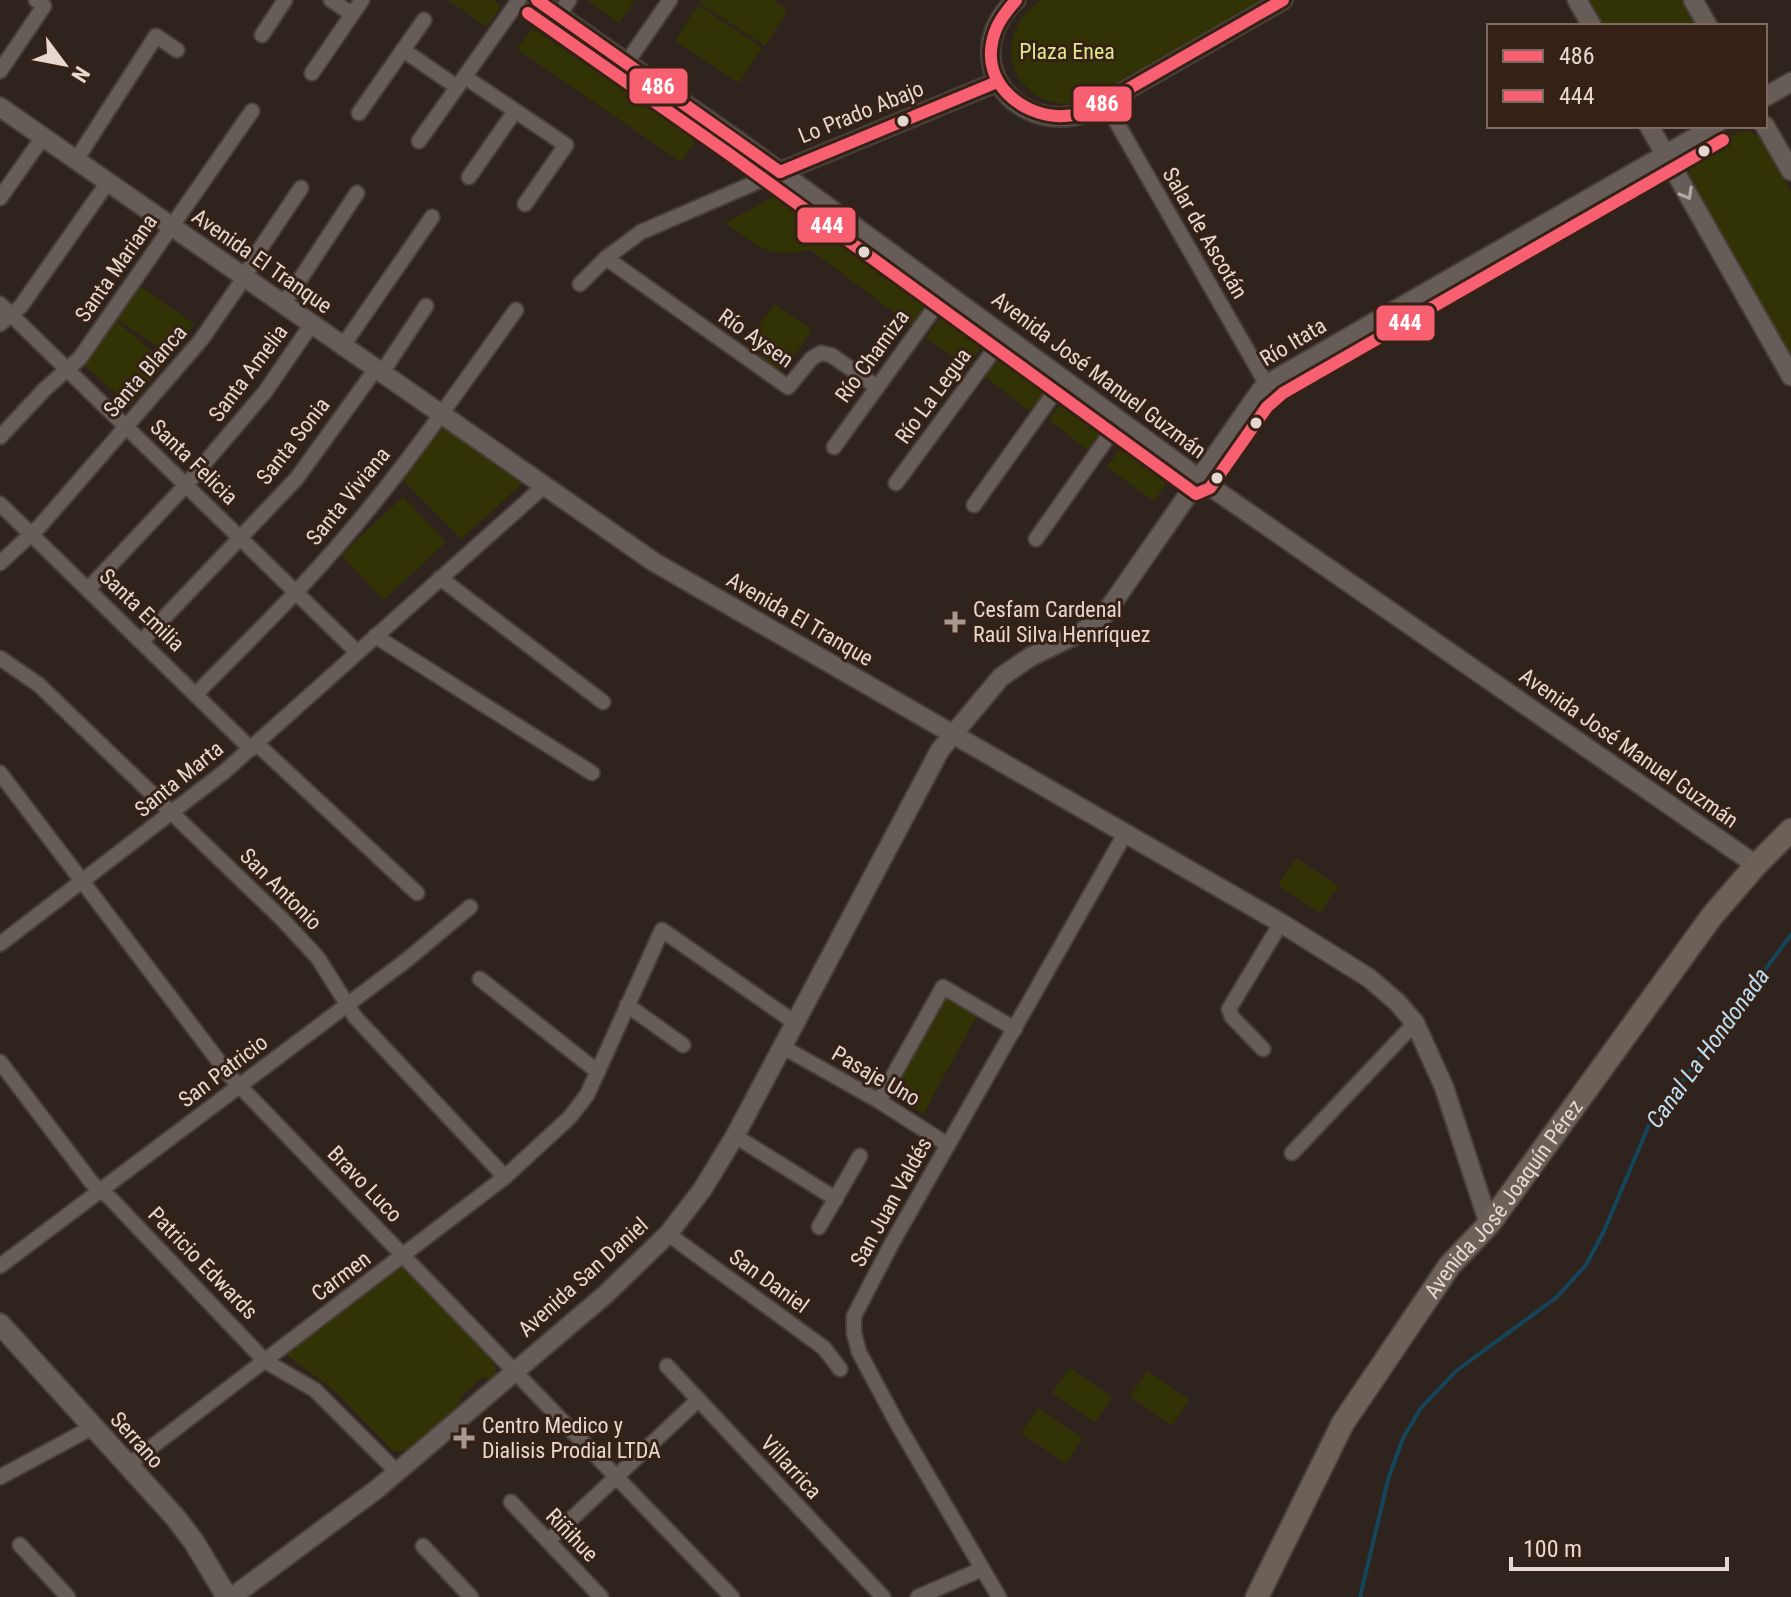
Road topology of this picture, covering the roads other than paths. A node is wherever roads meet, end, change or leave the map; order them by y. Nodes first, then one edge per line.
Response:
1 (36, 0) edge
2 (285, 0) edge
3 (331, 0) edge
4 (362, 0) edge
5 (519, 0) edge
6 (537, 0) edge
7 (670, 0) edge
8 (1016, 0) edge
9 (1283, 0) edge
10 (1577, 0) edge
11 (1693, 0) edge
12 (564, 8) edge
13 (352, 14) junction
14 (424, 20) dead end
15 (1591, 24) edge
16 (1707, 24) edge
17 (262, 35) dead end
18 (177, 50) dead end
19 (403, 50) junction
20 (627, 62) junction
21 (0, 71) edge
22 (312, 73) dead end
23 (461, 82) junction
24 (997, 82) junction
25 (1791, 82) edge
26 (1767, 96) edge
27 (1105, 102) junction
28 (0, 107) edge
29 (252, 111) dead end
30 (515, 111) junction
31 (359, 113) dead end
32 (1650, 128) edge
33 (1712, 128) edge
34 (1766, 128) edge
35 (43, 137) junction
36 (419, 141) dead end
37 (1666, 156) junction
38 (76, 160) junction
39 (1791, 171) edge
40 (780, 172) junction
41 (469, 177) dead end
42 (108, 182) junction
43 (301, 188) dead end
44 (357, 193) dead end
45 (0, 198) edge
46 (525, 204) dead end
47 (432, 217) dead end
48 (172, 227) junction
49 (606, 258) junction
50 (244, 278) junction
51 (580, 284) dead end
52 (946, 292) junction
53 (0, 304) edge
54 (283, 305) junction
55 (426, 306) dead end
56 (516, 310) dead end
57 (6, 320) edge
58 (311, 325) junction
59 (1005, 335) junction
60 (342, 347) junction
61 (67, 369) junction
62 (378, 372) junction
63 (1791, 376) edge
64 (1064, 379) junction
65 (1267, 385) junction
66 (877, 387) junction
67 (440, 415) junction
68 (1120, 420) junction
69 (127, 427) junction
70 (0, 437) edge
71 (834, 447) dead end
72 (1198, 478) junction
73 (896, 483) dead end
74 (186, 485) junction
75 (543, 487) junction
76 (0, 504) edge
77 (974, 505) dead end
78 (32, 535) junction
79 (240, 537) junction
80 (1036, 539) dead end
81 (0, 563) edge
82 (440, 578) junction
83 (89, 588) junction
84 (296, 592) junction
85 (375, 636) junction
86 (142, 641) junction
87 (357, 652) junction
88 (0, 658) edge
89 (196, 694) junction
90 (603, 702) dead end
91 (953, 734) junction
92 (254, 746) junction
93 (0, 773) edge
94 (592, 773) dead end
95 (173, 813) junction
96 (1791, 830) edge
97 (1125, 834) junction
98 (1756, 865) junction
99 (82, 883) junction
100 (417, 893) dead end
101 (470, 907) dead end
102 (1281, 923) junction
103 (0, 944) edge
104 (480, 979) dead end
105 (347, 1005) junction
106 (627, 1005) junction
107 (794, 1022) junction
108 (1415, 1023) junction
109 (1015, 1029) junction
110 (683, 1045) dead end
111 (781, 1046) junction
112 (1263, 1049) dead end
113 (0, 1062) edge
114 (598, 1072) junction
115 (239, 1086) junction
116 (879, 1101) junction
117 (735, 1136) junction
118 (948, 1145) junction
119 (1292, 1153) dead end
120 (860, 1156) dead end
121 (505, 1177) junction
122 (101, 1190) junction
123 (836, 1199) junction
124 (1489, 1224) junction
125 (819, 1227) dead end
126 (668, 1234) junction
127 (404, 1256) junction
128 (0, 1266) edge
129 (0, 1324) edge
130 (265, 1361) junction
131 (667, 1366) dead end
132 (840, 1369) dead end
133 (515, 1371) junction
134 (698, 1400) junction
135 (93, 1427) junction
136 (128, 1465) junction
137 (397, 1472) junction
138 (0, 1477) edge
139 (617, 1477) junction
140 (511, 1502) dead end
141 (548, 1541) junction
142 (20, 1545) dead end
143 (423, 1546) dead end
144 (982, 1569) junction
145 (68, 1597) edge
146 (229, 1597) edge
147 (471, 1597) edge
148 (601, 1597) edge
149 (732, 1597) edge
150 (883, 1597) edge
151 (918, 1597) edge
152 (999, 1597) edge
153 (1257, 1597) edge

1 - 21 street
2 - 17 street
3 - 13 street
4 - 13 street
5 - 23 street
6 - 12 street, Avenida José Manuel Guzmán
7 - 20 street
8 - 24 street
9 - 27 street
10 - 15 street
11 - 16 street
12 - 20 street, Avenida José Manuel Guzmán
13 - 22 street
14 - 19 street
18 - 38 street
19 - 23 street
19 - 31 street
20 - 40 street, Avenida José Manuel Guzmán
23 - 30 street
23 - 36 street
24 - 27 street
24 - 40 street, Lo Prado Abajo
25 - 26 street
27 - 65 street, Salar de Ascotán
28 - 35 street, Avenida El Tranque
29 - 48 street, Santa Mariana
30 - 41 street
30 - 46 street
32 - 37 street
33 - 37 street, Río Itata
34 - 39 street
35 - 38 street, Avenida El Tranque
35 - 45 street
37 -> 63 street
37 - 65 street, Río Itata
38 - 42 street, Avenida El Tranque
40 - 49 street, Lo Prado Abajo
40 - 52 street, Avenida José Manuel Guzmán
42 - 48 street, Avenida El Tranque
42 - 57 street
43 - 50 street, Santa Blanca
44 - 54 street
47 - 60 street
48 - 50 street, Avenida El Tranque
48 - 61 street, Santa Mariana
49 - 51 street, Lo Prado Abajo
49 - 66 street, Río Aysen
50 - 54 street, Avenida El Tranque
50 - 69 street, Santa Blanca
52 - 59 street, Avenida José Manuel Guzmán
52 - 66 street, Río Chamiza
53 - 57 street, Santa Felicia
54 - 58 street, Avenida El Tranque
55 - 62 street, Santa Sonia
56 - 67 street, Santa Viviana
57 - 61 street, Santa Felicia
58 - 60 street, Avenida El Tranque
58 - 74 street, Santa Amelia
59 - 64 street, Avenida José Manuel Guzmán
59 - 73 street, Río La Legua
60 - 62 street, Avenida El Tranque
61 - 69 street, Santa Felicia
61 - 70 street, Santa Mariana
62 - 67 street, Avenida El Tranque
62 - 79 street, Santa Sonia
64 - 68 street, Avenida José Manuel Guzmán
64 - 77 street
65 - 72 street, Río Itata
66 - 71 street, Río Chamiza
67 - 75 street, Avenida El Tranque
67 - 84 street, Santa Viviana
68 - 72 street, Avenida José Manuel Guzmán
68 - 80 street
69 - 74 street, Santa Felicia
69 - 78 street, Santa Blanca
72 - 91 street, Río Itata
72 - 98 street, Avenida José Manuel Guzmán
74 - 79 street, Santa Felicia
74 - 83 street, Santa Amelia
75 - 82 street, Santa Marta
75 - 91 street, Avenida El Tranque
76 - 78 street, Santa Emilia
78 - 81 street, Santa Blanca
78 - 83 street, Santa Emilia
79 - 84 street, Santa Felicia
79 - 86 street, Santa Sonia
82 - 85 street, Santa Marta
82 - 90 street
83 - 86 street, Santa Emilia
84 - 87 street, Santa Felicia
84 - 89 street, Santa Viviana
85 - 87 street, Santa Marta
85 - 94 street
86 - 89 street, Santa Emilia
87 - 92 street, Santa Marta
88 - 95 street, San Antonio
89 - 92 street, Santa Emilia
91 - 97 street, Avenida El Tranque
91 - 107 street, Avenida San Daniel
92 - 95 street, Santa Marta
92 - 100 street, Santa Emilia
93 - 99 street, Bravo Luco
95 - 99 street, Santa Marta
95 - 105 street, San Antonio
96 - 98 main road, Avenida José Joaquín Pérez
97 - 102 street, Avenida El Tranque
97 - 109 street, San Juan Valdés
98 - 124 main road, Avenida José Joaquín Pérez
99 - 103 street, Santa Marta
99 - 115 street, Bravo Luco
101 - 105 street, San Patricio
102 - 108 street, Avenida El Tranque
102 - 112 street
104 - 114 street
105 - 115 street, San Patricio
105 - 121 street, San Antonio
106 - 107 street, Carmen
106 - 110 street
106 - 114 street, Carmen
107 - 111 street, Avenida San Daniel
108 - 119 street
108 - 124 street, Avenida El Tranque
109 - 116 street
109 - 118 street, San Juan Valdés
111 - 116 street, Pasaje Uno
111 - 117 street, Avenida San Daniel
113 - 122 street, Patricio Edwards
114 - 121 street, Carmen
115 - 122 street, San Patricio
115 - 127 street, Bravo Luco
116 - 118 street, Pasaje Uno
117 - 123 street
117 - 126 street, Avenida San Daniel
118 - 144 street, San Juan Valdés
120 - 123 street
121 - 127 street, Carmen
122 - 128 street, San Patricio
122 - 130 street, Patricio Edwards
123 - 125 street
124 - 153 main road, Avenida José Joaquín Pérez
126 - 132 street, San Daniel
126 - 133 street, Avenida San Daniel
127 - 130 street, Carmen
127 - 133 street, Bravo Luco
129 - 135 main road, Serrano
130 - 136 street, Carmen
130 - 137 street, Patricio Edwards
131 - 134 street, Villarrica
133 - 137 street, Avenida San Daniel
133 - 139 street, Bravo Luco
134 - 139 street
134 - 150 street, Villarrica
135 - 136 main road, Serrano
135 - 138 street
136 - 146 main road, Serrano
137 - 146 street, Avenida San Daniel
139 - 141 street
139 - 149 street, Bravo Luco
140 - 141 street, Riñihue
141 - 148 street, Riñihue
142 - 145 street
143 - 147 street
144 - 151 street
144 - 152 street, San Juan Valdés

